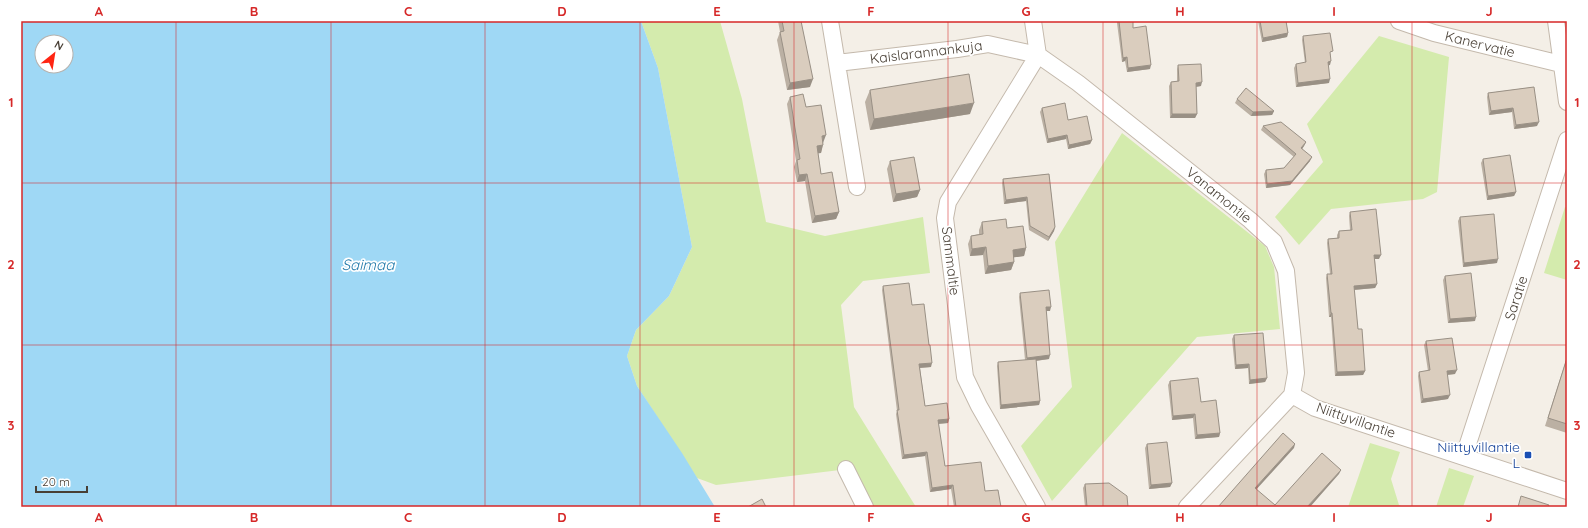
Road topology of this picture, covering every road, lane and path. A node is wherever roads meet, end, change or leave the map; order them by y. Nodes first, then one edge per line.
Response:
1 (830, 21) edge
2 (1033, 21) edge
3 (1399, 21) edge
4 (1556, 21) edge
5 (1038, 55) junction
6 (837, 63) junction
7 (1561, 64) junction
8 (1567, 102) edge
9 (1567, 140) edge
10 (857, 187) dead end
11 (1292, 395) junction
12 (1464, 456) junction
13 (846, 469) dead end
14 (1567, 491) edge
15 (865, 507) edge
16 (1037, 507) edge
17 (1188, 507) edge

1 - 6 street
2 - 5 street
3 - 7 street, Kanervatie
4 - 7 street
5 - 6 street, Kaislarannankuja
5 - 11 street, Vanamontie
5 - 16 street, Sammaltie
6 - 10 street
7 - 8 street
9 - 12 street, Saratie
11 - 12 street, Niittyvillantie
11 - 17 street
12 - 14 street, Niittyvillantie
13 - 15 street

